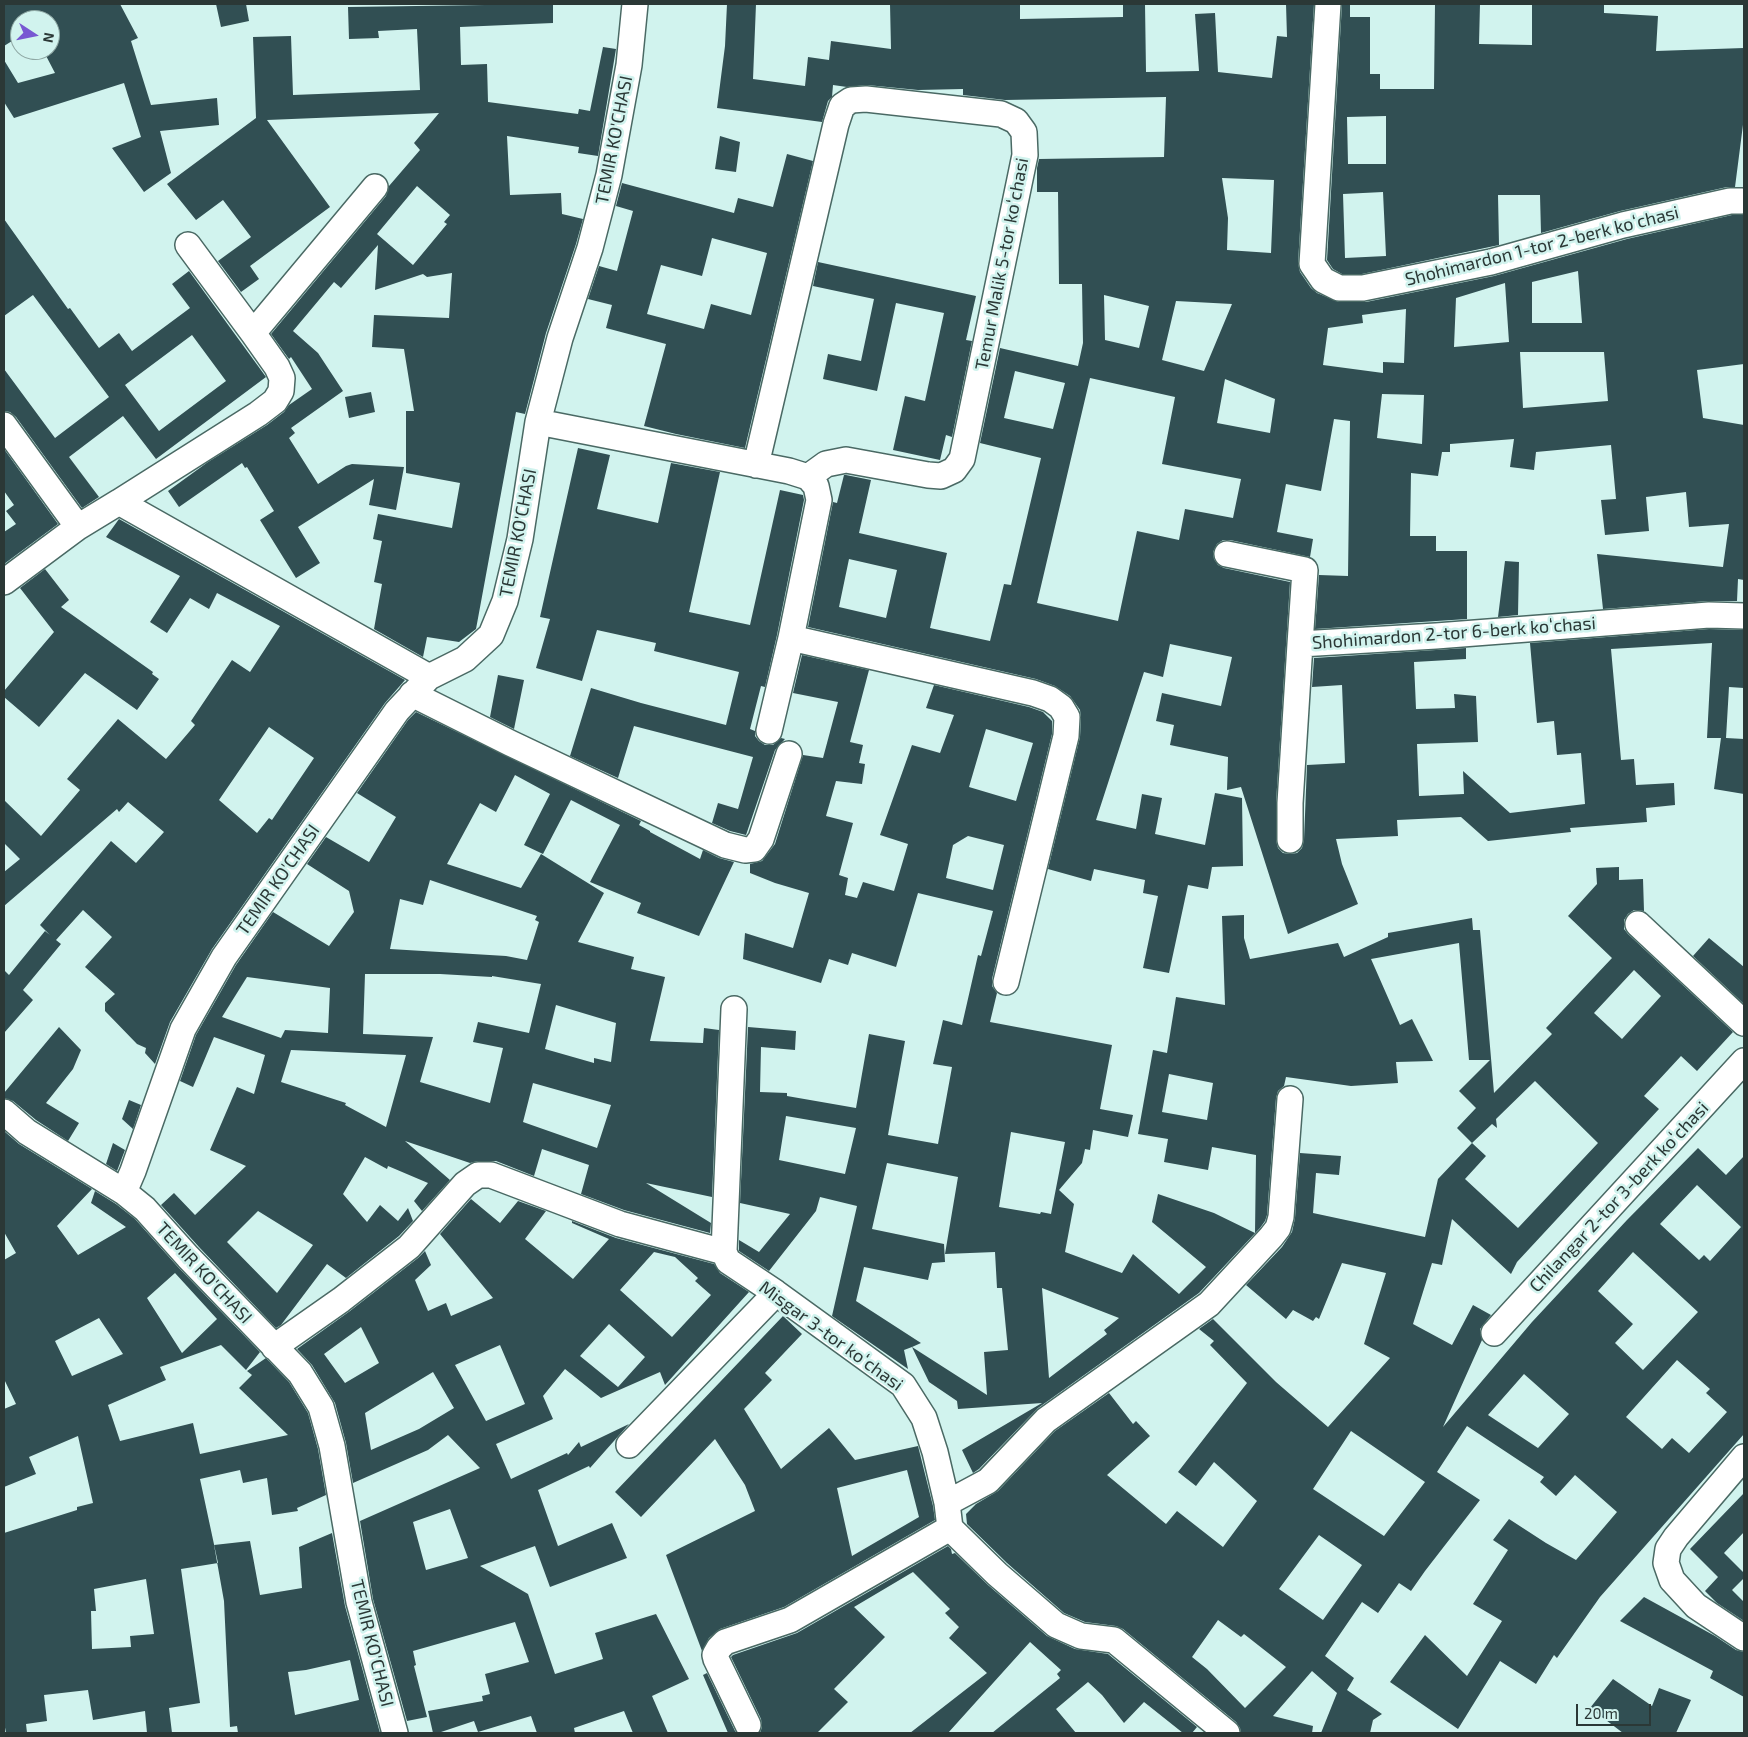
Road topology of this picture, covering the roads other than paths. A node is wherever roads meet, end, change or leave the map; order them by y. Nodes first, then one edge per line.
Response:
1 (635, 4) edge
2 (1328, 4) edge
3 (375, 187) dead end
4 (1744, 195) edge
5 (188, 245) dead end
6 (253, 333) junction
7 (538, 422) junction
8 (4, 425) edge
9 (756, 465) junction
10 (808, 477) junction
11 (119, 502) junction
12 (78, 528) junction
13 (1227, 554) dead end
14 (4, 582) edge
15 (1744, 616) edge
16 (791, 638) junction
17 (1300, 644) junction
18 (421, 685) junction
19 (769, 731) dead end
20 (789, 754) dead end
21 (1290, 840) dead end
22 (1638, 924) dead end
23 (1006, 982) dead end
24 (734, 1009) dead end
25 (1744, 1023) edge
26 (1744, 1061) edge
27 (1290, 1099) dead end
28 (4, 1112) edge
29 (124, 1192) junction
30 (724, 1252) junction
31 (776, 1293) junction
32 (1494, 1334) dead end
33 (274, 1347) junction
34 (629, 1445) dead end
35 (1744, 1457) edge
36 (947, 1503) junction
37 (950, 1528) junction
38 (1744, 1638) edge
39 (748, 1725) dead end
40 (395, 1733) edge
41 (1227, 1733) edge

1 - 7 street, TEMIR KO'CHASI
2 - 4 street, Shohimardon 1-tor 2-berk koʻchasi
3 - 6 street
5 - 6 street
6 - 11 street
7 - 9 street
7 - 18 street, TEMIR KO'CHASI
8 - 12 street
9 - 10 street
9 - 10 street, Temur Malik 5-tor koʻchasi
10 - 16 street
11 - 12 street
11 - 18 street
12 - 14 street
13 - 17 street
15 - 17 street, Shohimardon 2-tor 6-berk koʻchasi
16 - 19 street
16 - 23 street
17 - 21 street, Shohimardon 2-tor 6-berk koʻchasi
18 - 20 street
18 - 29 street, TEMIR KO'CHASI
22 - 25 street
24 - 30 street
26 - 32 street, Chilangar 2-tor 3-berk koʻchasi
27 - 36 street
28 - 29 street
29 - 33 street, TEMIR KO'CHASI
30 - 31 street, Misgar 3-tor koʻchasi
30 - 33 street
31 - 34 street
31 - 36 street, Misgar 3-tor koʻchasi
33 - 40 street, TEMIR KO'CHASI
35 - 38 street
36 - 37 street, Misgar 3-tor koʻchasi
37 - 39 street
37 - 41 street

